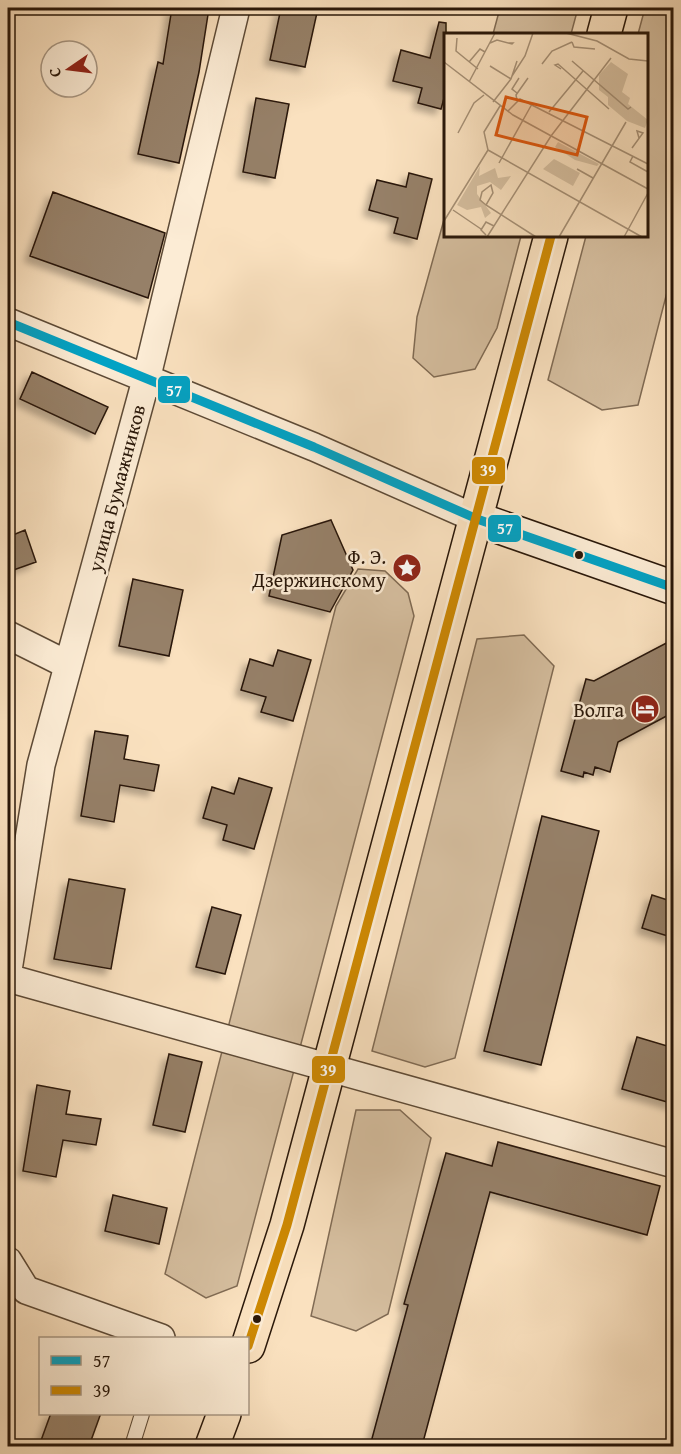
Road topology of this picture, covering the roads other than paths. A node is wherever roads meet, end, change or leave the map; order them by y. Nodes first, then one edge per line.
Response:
1 (236, 8) edge
2 (611, 8) edge
3 (604, 33) edge
4 (551, 237) edge
5 (8, 322) edge
6 (146, 380) junction
7 (477, 519) junction
8 (674, 588) edge
9 (8, 635) edge
10 (68, 665) junction
11 (8, 970) edge
12 (8, 978) edge
13 (328, 1066) junction
14 (674, 1164) edge
15 (8, 1261) edge
16 (158, 1337) edge
17 (249, 1343) edge
18 (141, 1415) edge
19 (223, 1415) edge
20 (132, 1446) edge
21 (212, 1446) edge

1 - 6 street, улица Бумажников
2 - 3 main road
4 - 7 main road
5 - 6 street
6 - 7 street
6 - 10 street, улица Бумажников
7 - 8 street
7 - 13 main road
9 - 10 street
10 - 11 street, улица Бумажников
12 - 13 street
13 - 14 street
13 - 17 main road
15 - 16 street
18 - 20 lane
19 - 21 main road

